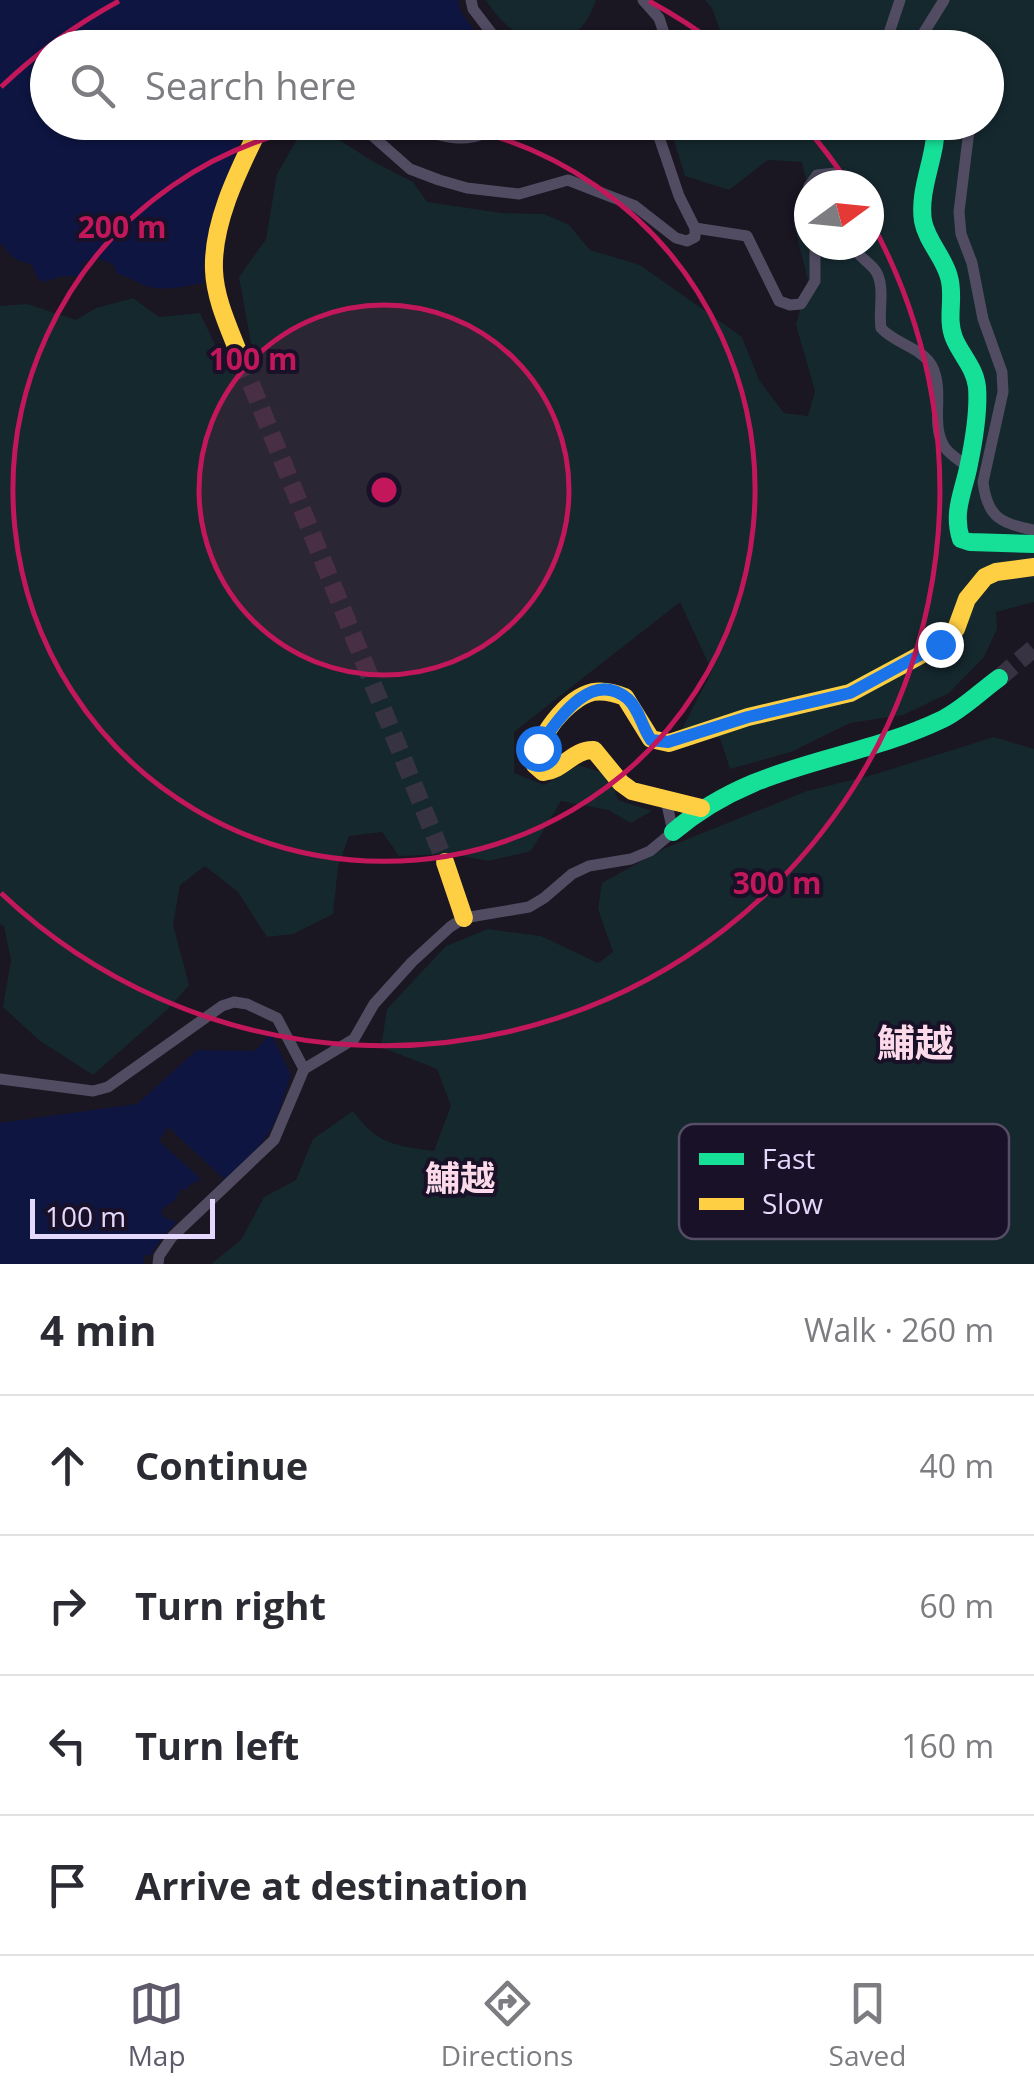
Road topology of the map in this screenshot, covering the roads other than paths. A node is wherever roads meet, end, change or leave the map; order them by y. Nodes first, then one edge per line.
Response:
1 (470, 0) edge
2 (643, 0) edge
3 (900, 0) edge
4 (944, 0) edge
5 (490, 30) edge
6 (663, 30) edge
7 (890, 30) edge
8 (925, 30) edge
9 (253, 140) edge
10 (377, 140) edge
11 (660, 140) edge
12 (935, 140) edge
13 (968, 140) edge
14 (695, 228) junction
15 (814, 260) edge
16 (863, 260) edge
17 (241, 360) tunnel mouth
18 (968, 467) junction
19 (1034, 530) edge
20 (1034, 544) edge
21 (1034, 568) edge
22 (1000, 678) tunnel mouth
23 (666, 800) junction
24 (701, 808) junction
25 (673, 832) junction
26 (445, 862) tunnel mouth
27 (464, 918) junction
28 (304, 1069) junction
29 (0, 1080) edge
30 (158, 1264) edge

1 - 5 street
2 - 6 street
3 - 7 street
4 - 8 street
9 - 17 street
10 - 14 street
11 - 14 street
12 - 18 street
13 - 19 street
14 - 15 street
16 - 18 street
18 - 20 street
21 - 23 street
22 - 24 street
23 - 24 street
23 - 25 street
24 - 25 street
25 - 27 street
26 - 27 street
27 - 28 street
28 - 29 street
28 - 30 street

